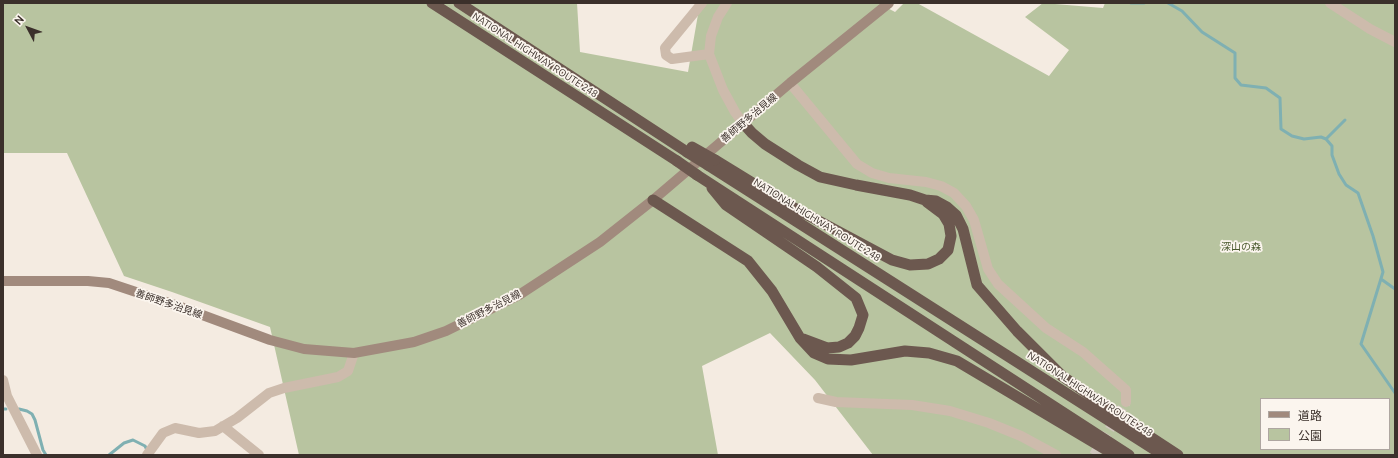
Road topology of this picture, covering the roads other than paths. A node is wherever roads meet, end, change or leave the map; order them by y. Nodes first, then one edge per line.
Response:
1 (432, 3) edge
2 (459, 3) edge
3 (702, 3) edge
4 (727, 3) edge
5 (889, 3) edge
6 (1330, 3) edge
7 (1395, 42) edge
8 (709, 54) junction
9 (790, 83) junction
10 (743, 123) junction
11 (712, 163) junction
12 (701, 177) junction
13 (653, 200) junction
14 (925, 200) junction
15 (3, 282) edge
16 (800, 338) junction
17 (354, 353) junction
18 (3, 380) edge
19 (818, 398) dead end
20 (1126, 402) dead end
21 (223, 426) junction
22 (37, 455) edge
23 (147, 455) edge
24 (259, 455) edge
25 (1056, 455) edge
26 (1114, 455) edge
27 (1129, 455) edge
28 (1163, 455) edge
29 (1178, 455) edge

1 - 12 highway, NATIONAL HIGHWAY ROUTE 248, bridge
2 - 11 highway, NATIONAL HIGHWAY ROUTE 248, bridge
3 - 8 street
4 - 8 street
5 - 9 main road, 善師野多治見線
6 - 7 street
8 - 10 street
9 - 10 main road, 善師野多治見線
9 - 20 street
10 - 13 main road, 善師野多治見線
10 - 14 highway
11 - 14 highway
11 - 28 highway, NATIONAL HIGHWAY ROUTE 248
12 - 16 highway
12 - 27 highway, NATIONAL HIGHWAY ROUTE 248
13 - 16 highway
13 - 17 main road, 善師野多治見線
14 - 29 highway
15 - 17 main road, 善師野多治見線
16 - 26 highway
17 - 21 street
18 - 22 street
19 - 25 street
21 - 23 street
21 - 24 street

